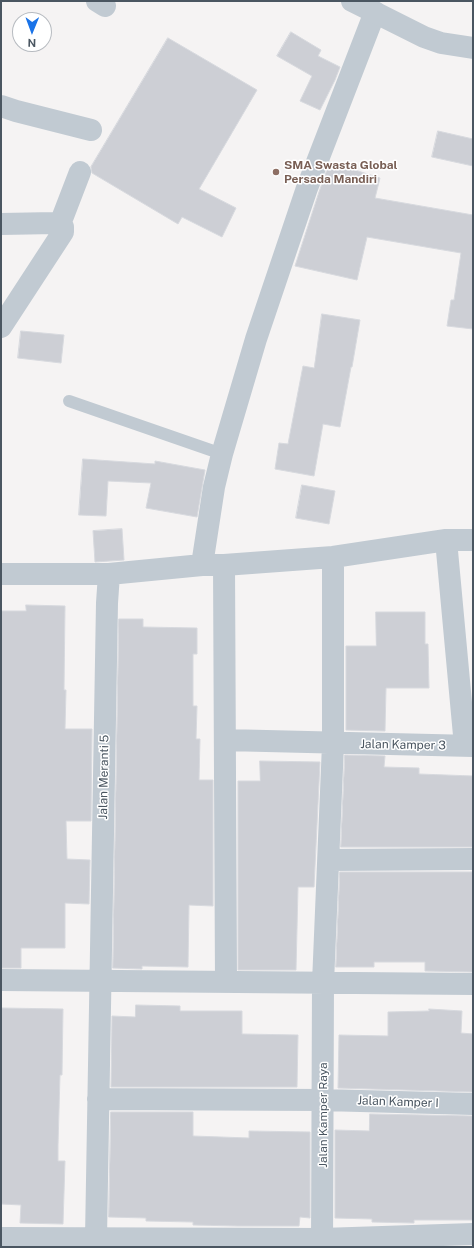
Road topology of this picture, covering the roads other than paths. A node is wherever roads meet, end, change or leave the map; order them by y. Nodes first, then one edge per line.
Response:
1 (352, 1) edge
2 (375, 12) junction
3 (473, 48) edge
4 (1, 106) edge
5 (91, 130) dead end
6 (80, 172) dead end
7 (1, 224) edge
8 (60, 224) junction
9 (2, 324) edge
10 (69, 401) dead end
11 (222, 454) junction
12 (446, 540) junction
13 (473, 540) edge
14 (333, 557) junction
15 (202, 565) junction
16 (224, 565) junction
17 (1, 574) edge
18 (109, 574) junction
19 (464, 649) edge
20 (225, 740) junction
21 (333, 744) junction
22 (469, 746) edge
23 (473, 859) edge
24 (329, 860) junction
25 (1, 980) edge
26 (100, 981) junction
27 (226, 982) junction
28 (323, 983) junction
29 (473, 984) edge
30 (98, 1099) junction
31 (323, 1100) junction
32 (473, 1104) edge
33 (473, 1234) edge
34 (1, 1238) edge
35 (96, 1238) junction
36 (208, 1243) edge
37 (322, 1243) edge

1 - 2 street
2 - 3 street
2 - 11 street
4 - 5 street
6 - 8 street
7 - 8 street
8 - 9 street
10 - 11 lane
11 - 15 street
12 - 13 street
12 - 14 street
12 - 19 street
14 - 16 street
14 - 21 street, Jalan Kamper Raya
15 - 16 street
15 - 18 street
16 - 20 street
17 - 18 street
18 - 26 street, Jalan Meranti 5
19 - 22 street
20 - 21 street, Jalan Kamper 3
20 - 27 street
21 - 22 street, Jalan Kamper 3
21 - 24 street, Jalan Kamper Raya
23 - 24 street
24 - 28 street, Jalan Kamper Raya
25 - 26 street
26 - 27 street
26 - 30 street, Jalan Meranti 5
27 - 28 street
28 - 29 street
28 - 31 street, Jalan Kamper Raya
30 - 31 street, Jalan Kamper I
30 - 35 street, Jalan Meranti 5
31 - 32 street, Jalan Kamper I
31 - 37 street, Jalan Kamper Raya
33 - 37 street
34 - 35 street
35 - 36 street
36 - 37 street

